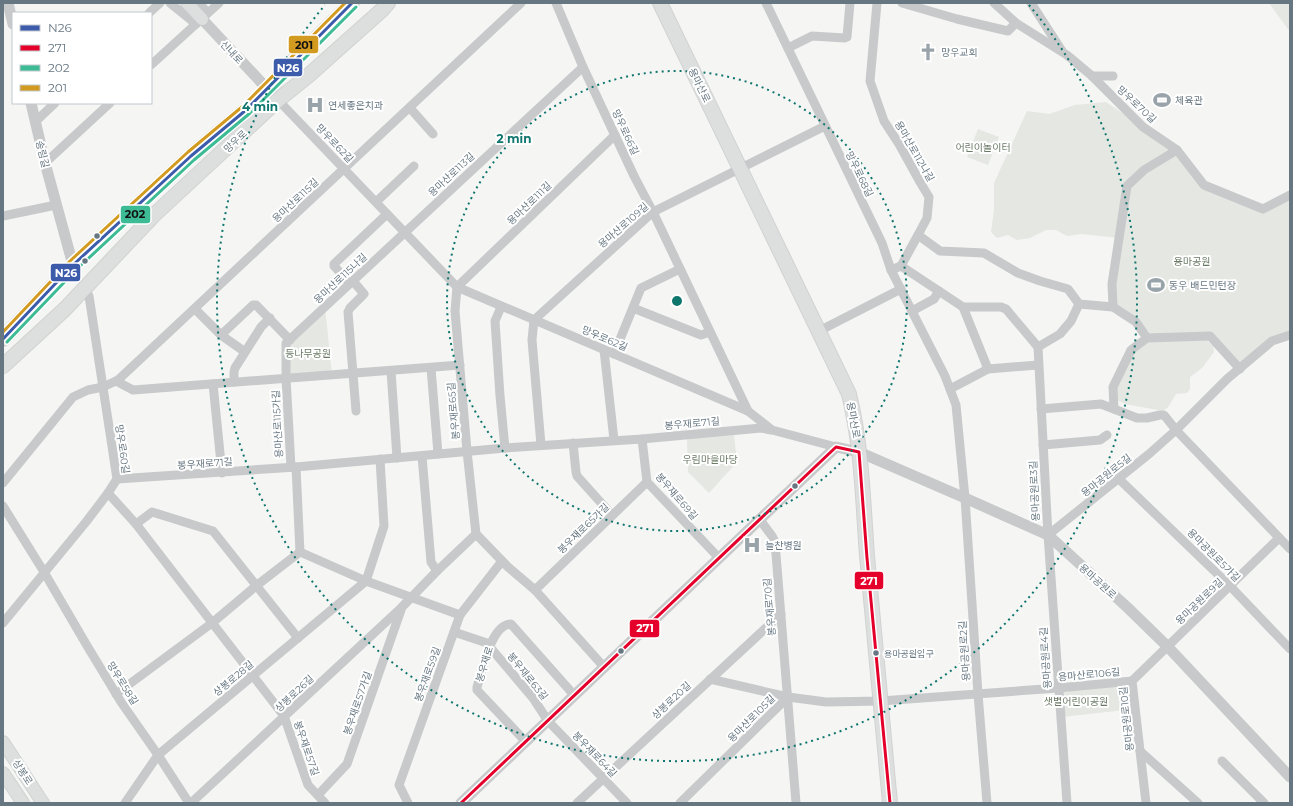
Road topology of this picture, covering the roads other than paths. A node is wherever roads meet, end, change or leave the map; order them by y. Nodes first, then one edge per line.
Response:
1 (8, 3) edge
2 (160, 3) edge
3 (170, 3) edge
4 (187, 3) edge
5 (200, 3) edge
6 (219, 3) edge
7 (352, 3) edge
8 (388, 3) edge
9 (521, 3) edge
10 (556, 3) edge
11 (660, 3) edge
12 (766, 3) edge
13 (850, 3) edge
14 (877, 3) edge
15 (902, 3) edge
16 (994, 3) edge
17 (1031, 3) edge
18 (150, 12) edge
19 (201, 19) junction
20 (12, 20) edge
21 (1016, 23) junction
22 (788, 48) junction
23 (1062, 52) junction
24 (152, 64) edge
25 (583, 67) junction
26 (1092, 76) junction
27 (1113, 76) dead end
28 (268, 89) junction
29 (278, 100) junction
30 (31, 104) edge
31 (54, 104) edge
32 (109, 104) edge
33 (410, 108) junction
34 (35, 122) junction
35 (824, 126) junction
36 (433, 134) dead end
37 (615, 135) junction
38 (1177, 150) junction
39 (45, 163) junction
40 (414, 166) dead end
41 (345, 168) junction
42 (740, 168) junction
43 (1290, 194) edge
44 (376, 202) junction
45 (56, 205) junction
46 (653, 212) junction
47 (387, 214) junction
48 (3, 216) edge
49 (404, 232) junction
50 (918, 235) junction
51 (73, 265) junction
52 (901, 266) junction
53 (680, 269) junction
54 (891, 270) junction
55 (352, 282) junction
56 (457, 287) junction
57 (85, 289) junction
58 (901, 289) junction
59 (939, 291) junction
60 (1079, 304) junction
61 (501, 307) junction
62 (963, 307) junction
63 (1113, 307) junction
64 (633, 308) junction
65 (195, 309) junction
66 (912, 311) junction
67 (270, 318) junction
68 (534, 320) junction
69 (819, 331) junction
70 (710, 332) junction
71 (1290, 334) edge
72 (221, 335) junction
73 (1147, 338) junction
74 (3, 339) edge
75 (290, 340) junction
76 (1038, 347) junction
77 (604, 350) junction
78 (245, 352) junction
79 (614, 354) junction
80 (460, 365) junction
81 (1038, 365) junction
82 (3, 366) edge
83 (431, 368) junction
84 (988, 369) junction
85 (1240, 369) junction
86 (391, 371) junction
87 (352, 373) junction
88 (286, 378) junction
89 (116, 381) junction
90 (234, 382) junction
91 (213, 384) junction
92 (103, 388) junction
93 (950, 389) junction
94 (1114, 409) junction
95 (1041, 410) junction
96 (356, 411) dead end
97 (748, 411) junction
98 (772, 430) junction
99 (1176, 430) junction
100 (1107, 435) dead end
101 (642, 439) junction
102 (614, 440) junction
103 (573, 443) junction
104 (541, 445) junction
105 (1043, 445) junction
106 (836, 447) junction
107 (505, 448) junction
108 (467, 451) junction
109 (859, 452) junction
110 (438, 454) junction
111 (422, 456) junction
112 (398, 458) junction
113 (380, 459) junction
114 (293, 467) junction
115 (222, 473) junction
116 (117, 479) junction
117 (1119, 479) junction
118 (647, 482) junction
119 (3, 483) edge
120 (108, 493) junction
121 (965, 498) junction
122 (3, 506) edge
123 (612, 515) junction
124 (760, 520) junction
125 (136, 524) junction
126 (476, 534) junction
127 (1048, 535) junction
128 (1279, 538) junction
129 (1290, 548) edge
130 (300, 552) junction
131 (719, 558) junction
132 (502, 561) junction
133 (437, 571) junction
134 (44, 572) junction
135 (366, 581) junction
136 (256, 586) junction
137 (1230, 586) junction
138 (535, 590) junction
139 (411, 598) junction
140 (402, 608) junction
141 (781, 614) junction
142 (460, 615) junction
143 (3, 623) edge
144 (212, 623) junction
145 (454, 632) junction
146 (298, 638) junction
147 (490, 645) junction
148 (1168, 647) junction
149 (1290, 649) edge
150 (604, 667) junction
151 (254, 675) junction
152 (710, 679) junction
153 (1132, 681) junction
154 (1058, 688) junction
155 (116, 694) junction
156 (978, 694) junction
157 (574, 696) junction
158 (788, 697) junction
159 (881, 701) junction
160 (284, 716) junction
161 (548, 721) junction
162 (3, 742) edge
163 (526, 742) junction
164 (1140, 751) junction
165 (158, 756) junction
166 (1222, 761) dead end
167 (3, 773) edge
168 (1290, 777) edge
169 (604, 778) junction
170 (318, 795) junction
171 (1190, 799) edge
172 (22, 803) edge
173 (43, 803) edge
174 (125, 803) edge
175 (190, 803) edge
176 (325, 803) edge
177 (408, 803) edge
178 (461, 803) edge
179 (577, 803) edge
180 (627, 803) edge
181 (680, 803) edge
182 (796, 803) edge
183 (890, 803) edge
184 (987, 803) edge
185 (1067, 803) edge
186 (1146, 803) edge
187 (1198, 803) edge
188 (1264, 803) edge

1 - 20 street
2 - 18 street
3 - 19 street
4 - 19 main road, 신내로
5 - 19 street
6 - 19 street
7 - 28 main road, 망우로
8 - 29 main road, 망우로
9 - 33 street, 용마산로115길
10 - 25 street, 망우로66길
11 - 42 main road, 용마산로
12 - 22 street, 망우로68길
13 - 22 street
14 - 50 street, 용마산로112나길
15 - 21 street
16 - 21 street, 망우로70길
17 - 23 street
19 - 24 street
19 - 28 street, 신내로
21 - 23 street, 망우로70길
22 - 35 street, 망우로68길
23 - 26 street, 망우로70길
25 - 37 street, 망우로66길
25 - 49 street, 용마산로113길
26 - 27 street
26 - 38 street, 망우로70길
28 - 29 street, 신내로
28 - 51 main road, 망우로
29 - 41 street, 망우로62길
29 - 57 main road, 망우로
30 - 34 street, 송림길
31 - 34 street
32 - 39 street
33 - 36 street
33 - 41 street, 용마산로115길
34 - 39 street, 송림길
35 - 42 street
35 - 54 street, 망우로68길
37 - 46 street, 망우로66길
37 - 56 street, 용마산로111길
38 - 43 street, 망우로70길
38 - 63 street
39 - 45 street, 송림길
40 - 44 street
41 - 44 street, 망우로62길
41 - 65 street, 용마산로115길
42 - 46 street, 용마산로109길
42 - 69 main road, 용마산로
44 - 47 street, 망우로62길
45 - 48 street
45 - 51 street, 송림길
46 - 53 street, 망우로66길
46 - 68 street, 용마산로109길
47 - 49 street, 망우로62길
47 - 55 street
49 - 55 street, 용마산로115나길
49 - 56 street, 망우로62길
50 - 52 street
50 - 60 street
51 - 74 main road, 망우로
52 - 54 street
52 - 59 street
53 - 64 street
53 - 70 street, 망우로66길
54 - 58 street, 망우로68길
55 - 75 street, 용마산로115나길
55 - 87 street
56 - 61 street, 망우로62길
56 - 80 street, 봉우재로65길
57 - 82 main road
57 - 92 street, 망우로60길
58 - 66 street, 망우로68길
58 - 69 street
59 - 62 street
59 - 66 street
60 - 63 street
60 - 76 street
61 - 68 street, 망우로62길
61 - 107 street
62 - 76 street
62 - 84 street
63 - 73 street
64 - 70 street
64 - 79 street
65 - 72 street
65 - 89 street, 용마산로115길
66 - 93 street, 망우로68길
67 - 72 street
67 - 75 street
67 - 78 street
68 - 77 street, 망우로62길
68 - 104 street
69 - 109 main road, 용마산로
70 - 97 street, 망우로66길
71 - 85 street, 용마공원로5길
72 - 78 street
73 - 85 street
73 - 94 street
75 - 88 street
76 - 81 street, 용마공원로3길
77 - 79 street, 망우로62길
77 - 102 street
78 - 90 street
79 - 97 street, 망우로62길
80 - 83 street, 용마산로115가길
80 - 108 street, 봉우재로65길
81 - 84 street
81 - 95 street, 용마공원로3길
83 - 86 street, 용마산로115가길
83 - 110 street
84 - 93 street
85 - 99 street, 용마공원로5길
86 - 87 street, 용마산로115가길
86 - 112 street
87 - 88 street, 용마산로115가길
87 - 96 street
88 - 90 street, 용마산로115가길
88 - 114 street, 용마산로115가길
89 - 91 street, 용마산로115가길
89 - 92 street, 용마산로115길
90 - 91 street, 용마산로115가길
91 - 115 street
92 - 116 street, 망우로60길
92 - 119 street, 용마산로115길
93 - 121 street, 망우로68길
94 - 95 street
94 - 99 street
95 - 105 street, 용마공원로3길
97 - 98 street, 망우로62길
98 - 101 street, 봉우재로71길
98 - 106 street, 망우로62길
99 - 117 street, 용마공원로5길
99 - 128 street
100 - 105 street
101 - 102 street, 봉우재로71길
101 - 118 street, 봉우재로69길
102 - 103 street, 봉우재로71길
103 - 104 street, 봉우재로71길
103 - 123 street
104 - 107 street, 봉우재로71길
105 - 127 street, 용마공원로3길
106 - 109 street
106 - 124 street
107 - 108 street, 봉우재로71길
108 - 110 street, 봉우재로71길
108 - 126 street, 봉우재로65길
109 - 121 street, 용마공원로
109 - 159 main road, 용마산로
110 - 111 street, 봉우재로71길
111 - 112 street, 봉우재로71길
111 - 133 street
112 - 113 street, 봉우재로71길
113 - 114 street, 봉우재로71길
113 - 135 street
114 - 115 street, 봉우재로71길
114 - 130 street
115 - 116 street, 봉우재로71길
116 - 120 street, 망우로60길
117 - 127 street, 용마공원로5길
117 - 137 street, 용마공원로5가길
118 - 123 street, 봉우재로65가길
118 - 131 street, 봉우재로69길
120 - 125 street, 봉우재로57길
120 - 134 street, 망우로60길
121 - 127 street, 용마공원로
121 - 156 street, 용마공원로2길
122 - 134 street, 망우로58길
123 - 138 street, 봉우재로65가길
124 - 131 street
124 - 141 street, 봉우재로70길
125 - 136 street
125 - 144 street, 봉우재로57길
126 - 132 street
126 - 133 street
127 - 148 street, 용마공원로
127 - 154 street, 용마공원로4길
128 - 129 street
128 - 137 street, 용마공원로9길
130 - 135 street
130 - 136 street
131 - 150 street
132 - 138 street
132 - 142 street, 봉우재로59길
133 - 139 street, 상봉로26길
134 - 143 street, 망우로60길
134 - 155 street, 망우로58길
135 - 139 street
135 - 146 street, 상봉로28길
136 - 144 street
136 - 146 street
137 - 148 street, 용마공원로9길
137 - 149 street, 용마공원로5가길
138 - 150 street
139 - 140 street, 상봉로26길
139 - 142 street
140 - 160 street, 상봉로26길
140 - 170 street, 봉우재로57가길
141 - 152 street, 상봉로20길
141 - 158 street, 봉우재로70길
142 - 145 street, 봉우재로59길
144 - 151 street, 봉우재로57길
144 - 155 street
145 - 147 street
145 - 177 street, 봉우재로59길
146 - 151 street, 상봉로28길
147 - 157 street, 봉우재로
147 - 161 street, 봉우재로63길
147 - 163 street, 봉우재로
148 - 153 street, 용마공원로10길
148 - 168 street, 용마공원로
150 - 157 street
151 - 160 street, 봉우재로57길
151 - 165 street, 상봉로28길
152 - 158 street
152 - 169 street, 상봉로20길
153 - 154 street, 용마산로106길
153 - 164 street, 용마공원로10길
154 - 156 street, 용마산로106길
154 - 185 street, 용마공원로4길
155 - 165 street, 망우로58길
156 - 159 street, 용마산로106길
156 - 184 street, 용마공원로2길
157 - 161 street
158 - 159 street, 용마산로105길
158 - 181 street, 용마산로105길
158 - 182 street, 봉우재로70길
159 - 183 main road, 용마산로
160 - 170 street, 봉우재로57길
160 - 175 street, 상봉로26길
161 - 163 street
161 - 169 street, 봉우재로64길
162 - 173 main road, 상봉로
163 - 178 street
164 - 171 street
164 - 186 street, 용마공원로10길
165 - 174 street, 상봉로28길
165 - 175 street, 망우로58길
166 - 188 street
167 - 172 main road, 상봉로
169 - 179 street, 상봉로20길
169 - 180 street, 봉우재로64길
170 - 176 street, 봉우재로57길
171 - 187 street

